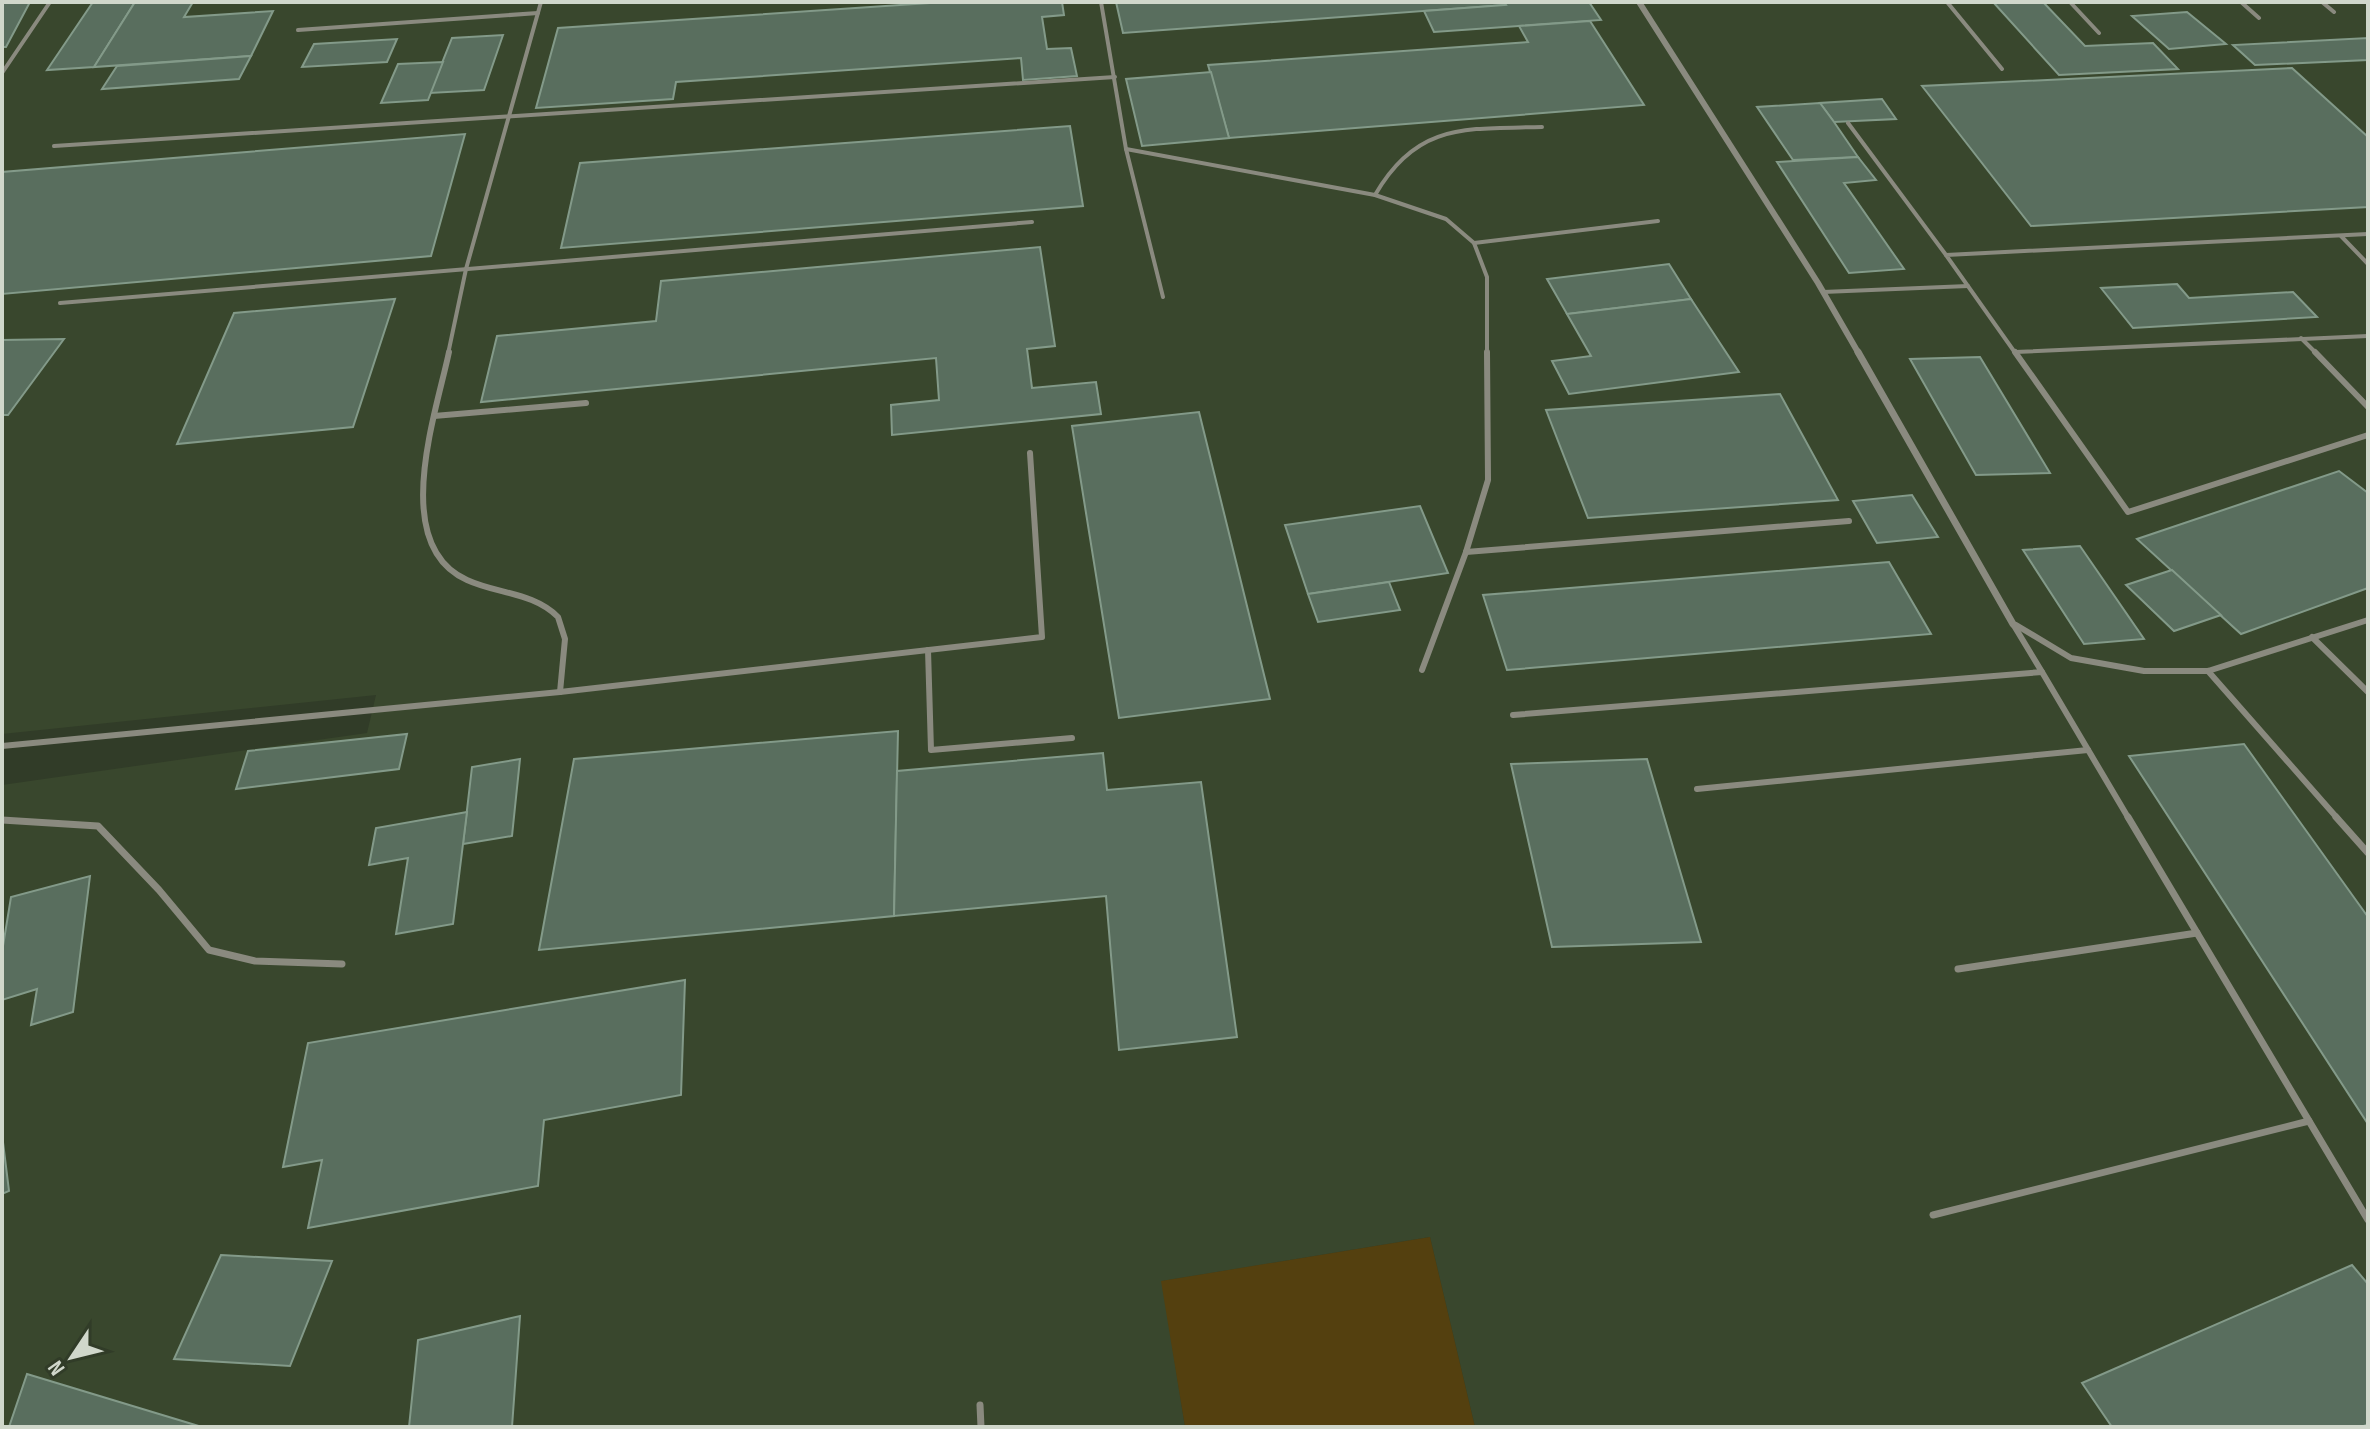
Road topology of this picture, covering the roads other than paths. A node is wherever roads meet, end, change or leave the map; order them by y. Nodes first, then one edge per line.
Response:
1 (50, 2) edge
2 (541, 2) edge
3 (1101, 2) edge
4 (1639, 2) edge
5 (1947, 2) edge
6 (2070, 2) edge
7 (2241, 2) edge
8 (2322, 2) edge
9 (2334, 12) dead end
10 (538, 13) junction
11 (2259, 18) dead end
12 (298, 30) dead end
13 (2099, 33) dead end
14 (2002, 69) dead end
15 (2, 73) edge
16 (1115, 77) junction
17 (509, 117) junction
18 (1848, 123) dead end
19 (1542, 127) dead end
20 (54, 146) dead end
21 (1126, 149) junction
22 (1375, 195) junction
23 (1658, 221) dead end
24 (1032, 222) dead end
25 (2368, 234) edge
26 (2341, 236) junction
27 (1474, 243) junction
28 (1946, 255) junction
29 (2368, 264) edge
30 (466, 269) junction
31 (1968, 286) junction
32 (1823, 292) junction
33 (1163, 297) dead end
34 (60, 303) dead end
35 (2368, 336) edge
36 (2301, 338) junction
37 (2015, 352) junction
38 (586, 403) dead end
39 (2368, 407) edge
40 (434, 416) junction
41 (2368, 435) edge
42 (1030, 453) dead end
43 (1849, 521) dead end
44 (1466, 552) junction
45 (2368, 620) edge
46 (2013, 624) junction
47 (2312, 637) junction
48 (928, 650) junction
49 (1422, 670) dead end
50 (2208, 671) junction
51 (2042, 672) junction
52 (560, 692) junction
53 (2368, 692) edge
54 (1513, 715) dead end
55 (1072, 738) dead end
56 (2, 746) edge
57 (2088, 750) junction
58 (1697, 789) dead end
59 (2, 820) edge
60 (2368, 853) edge
61 (2197, 933) junction
62 (342, 964) dead end
63 (1958, 969) dead end
64 (2309, 1121) junction
65 (1933, 1215) dead end
66 (2368, 1220) edge
67 (980, 1405) dead end
68 (981, 1427) edge

1 - 15 lane
2 - 10 lane
3 - 16 lane
4 - 32 street
5 - 14 lane
6 - 13 lane
7 - 11 lane
8 - 9 lane
10 - 12 lane
10 - 17 lane
16 - 17 lane
16 - 21 lane
17 - 20 lane
17 - 30 lane
18 - 28 lane
19 - 22 lane
21 - 22 lane
21 - 33 lane
22 - 27 lane
23 - 27 lane
24 - 30 lane
25 - 26 lane
26 - 28 lane
26 - 29 lane
27 - 44 lane
28 - 31 lane
30 - 34 lane
30 - 40 lane
31 - 32 lane
31 - 37 lane
32 - 46 street
35 - 36 lane
36 - 37 lane
36 - 39 lane
37 - 41 lane
38 - 40 lane
40 - 52 lane
42 - 48 lane
43 - 44 lane
44 - 49 lane
45 - 47 lane
46 - 50 lane
46 - 51 lane
47 - 50 lane
47 - 53 lane
48 - 52 lane
48 - 55 lane
50 - 60 lane
51 - 54 lane
51 - 57 lane
52 - 56 lane
57 - 58 lane
57 - 61 lane
59 - 62 lane
61 - 63 lane
61 - 64 lane
64 - 65 lane
64 - 66 lane
67 - 68 lane

